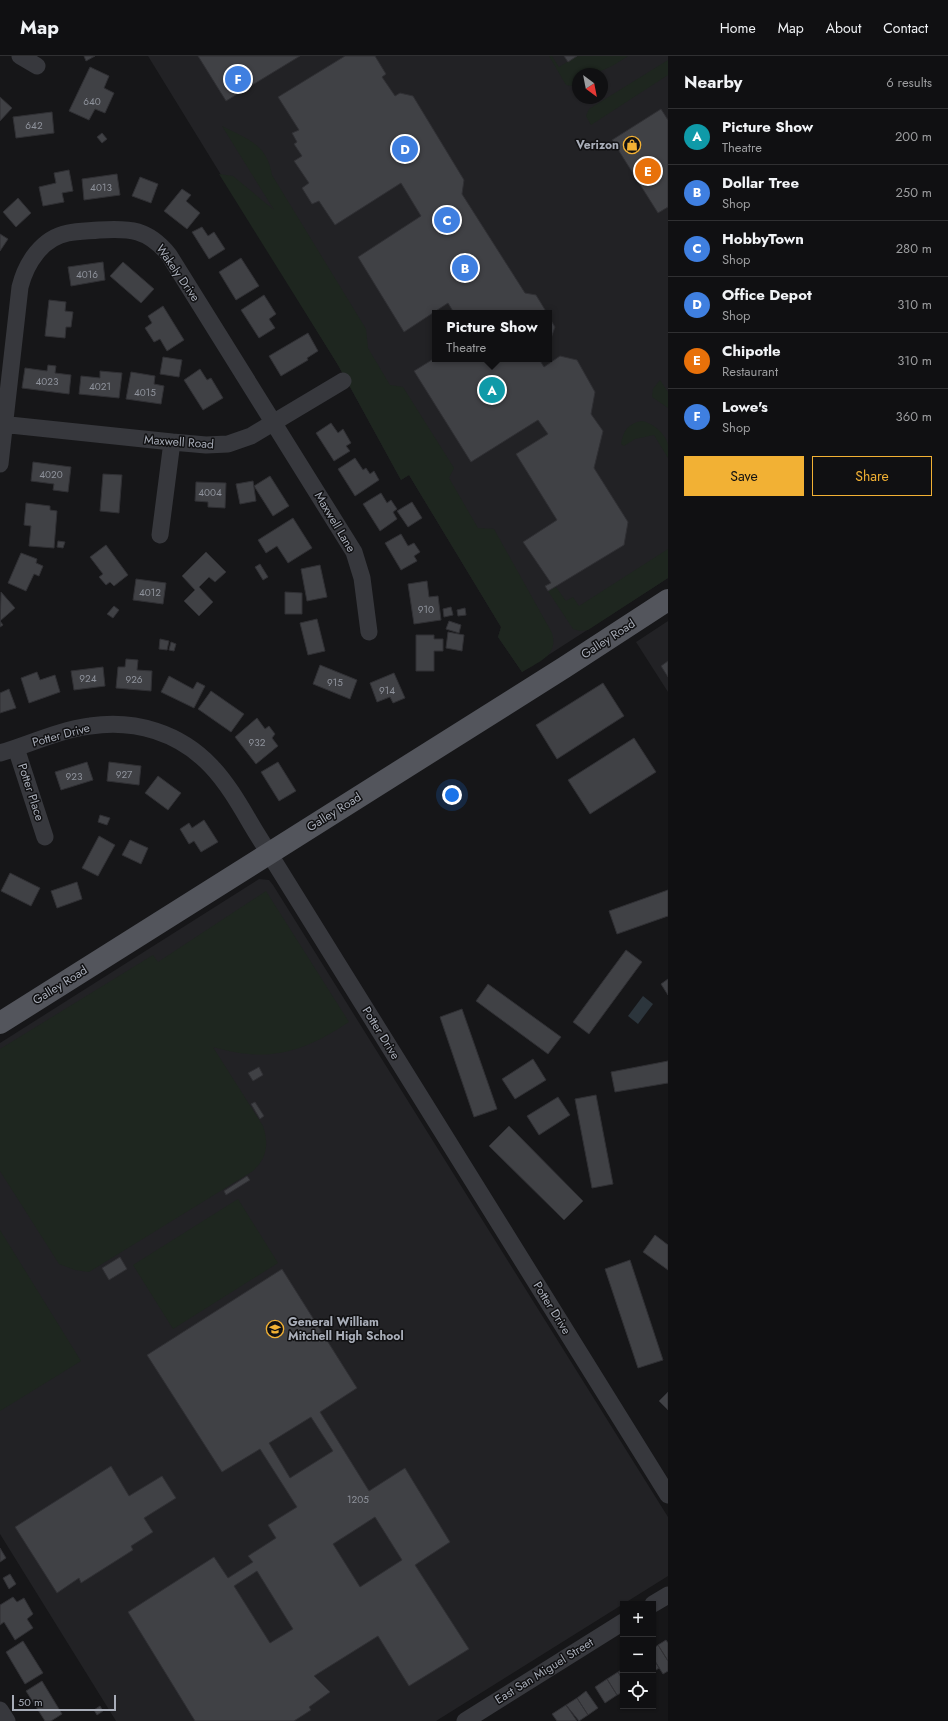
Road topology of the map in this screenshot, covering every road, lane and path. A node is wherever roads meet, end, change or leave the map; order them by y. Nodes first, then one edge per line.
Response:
1 (20, 56) edge
2 (38, 66) dead end
3 (343, 381) dead end
4 (274, 422) junction
5 (2, 424) edge
6 (172, 442) junction
7 (0, 464) edge
8 (160, 535) dead end
9 (668, 600) edge
10 (369, 632) dead end
11 (8, 750) edge
12 (45, 837) dead end
13 (269, 853) junction
14 (0, 1023) edge
15 (668, 1495) edge
16 (668, 1595) edge
17 (656, 1602) edge
18 (620, 1624) edge
19 (0, 1710) edge
20 (7, 1721) edge
21 (465, 1721) edge

1 - 2 street
3 - 4 street, Maxwell Road
4 - 5 street, Wakely Drive
4 - 6 street, Maxwell Road
4 - 10 street, Maxwell Lane
5 - 6 street, Maxwell Road
5 - 7 street, Wakely Drive
6 - 8 street
9 - 13 main road, Galley Road
11 - 12 street, Potter Place
11 - 13 street, Potter Drive
13 - 14 main road, Galley Road
13 - 15 street, Potter Drive
16 - 17 street
18 - 21 street, East San Miguel Street
19 - 20 street

